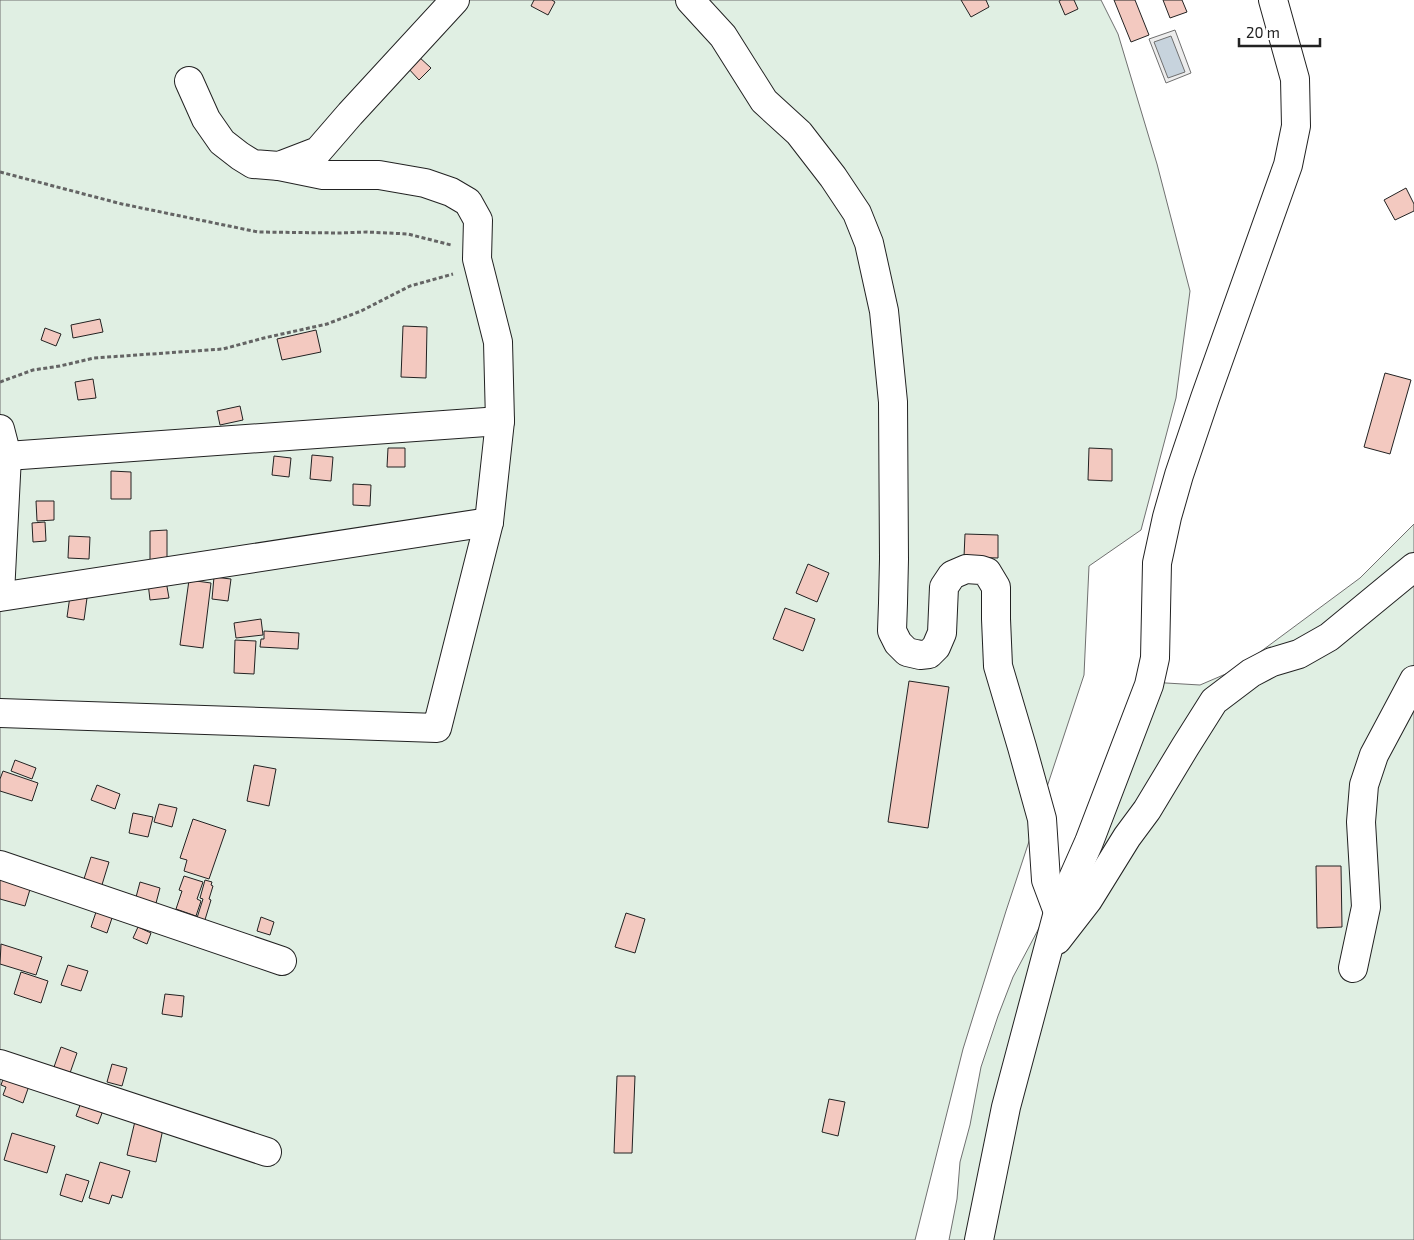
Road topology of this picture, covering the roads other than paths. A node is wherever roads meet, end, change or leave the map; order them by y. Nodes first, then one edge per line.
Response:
1 (455, 0) edge
2 (690, 0) edge
3 (1273, 0) edge
4 (188, 81) dead end
5 (279, 166) junction
6 (500, 421) junction
7 (0, 429) edge
8 (6, 456) junction
9 (489, 522) junction
10 (1414, 567) edge
11 (0, 595) edge
12 (1414, 680) edge
13 (0, 712) edge
14 (0, 865) edge
15 (1058, 912) junction
16 (1047, 953) junction
17 (282, 961) dead end
18 (1353, 968) dead end
19 (0, 1064) edge
20 (267, 1152) dead end
21 (979, 1240) edge

1 - 5 street
2 - 15 street
3 - 15 street
4 - 5 street
5 - 6 street
6 - 8 street
6 - 9 street
7 - 8 street
8 - 11 street
9 - 11 street
9 - 13 street
10 - 16 street
12 - 18 street
14 - 17 street
15 - 16 street
16 - 21 street
19 - 20 street

